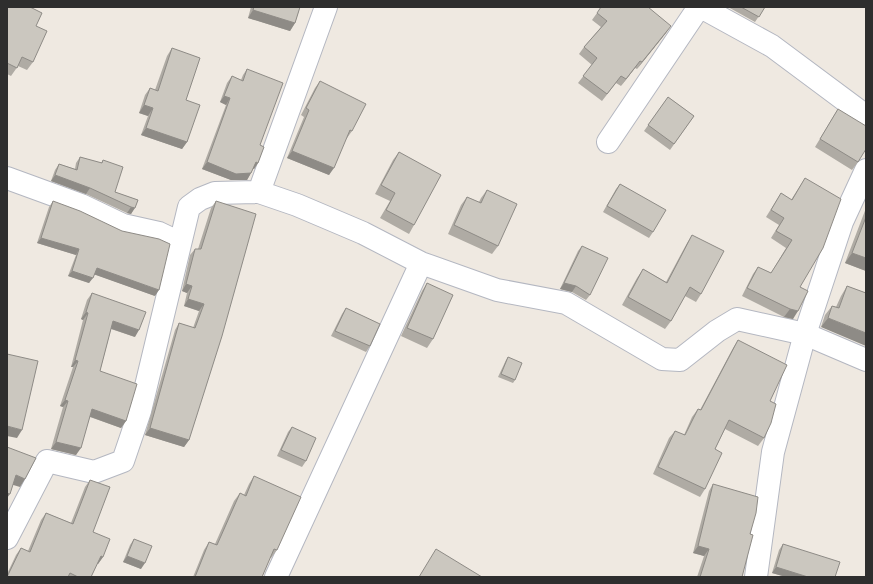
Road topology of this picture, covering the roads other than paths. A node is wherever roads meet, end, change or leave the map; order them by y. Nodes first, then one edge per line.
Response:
1 (326, 7) edge
2 (700, 7) edge
3 (866, 116) edge
4 (608, 142) dead end
5 (866, 170) edge
6 (7, 178) edge
7 (259, 192) junction
8 (180, 243) junction
9 (421, 263) junction
10 (805, 334) junction
11 (866, 360) edge
12 (7, 538) edge
13 (276, 577) edge
14 (756, 577) edge

1 - 7 street
2 - 3 street
2 - 4 street
5 - 10 street
6 - 8 street
7 - 8 street
7 - 9 street
8 - 12 street
9 - 10 street
9 - 13 street
10 - 11 street
10 - 14 street

